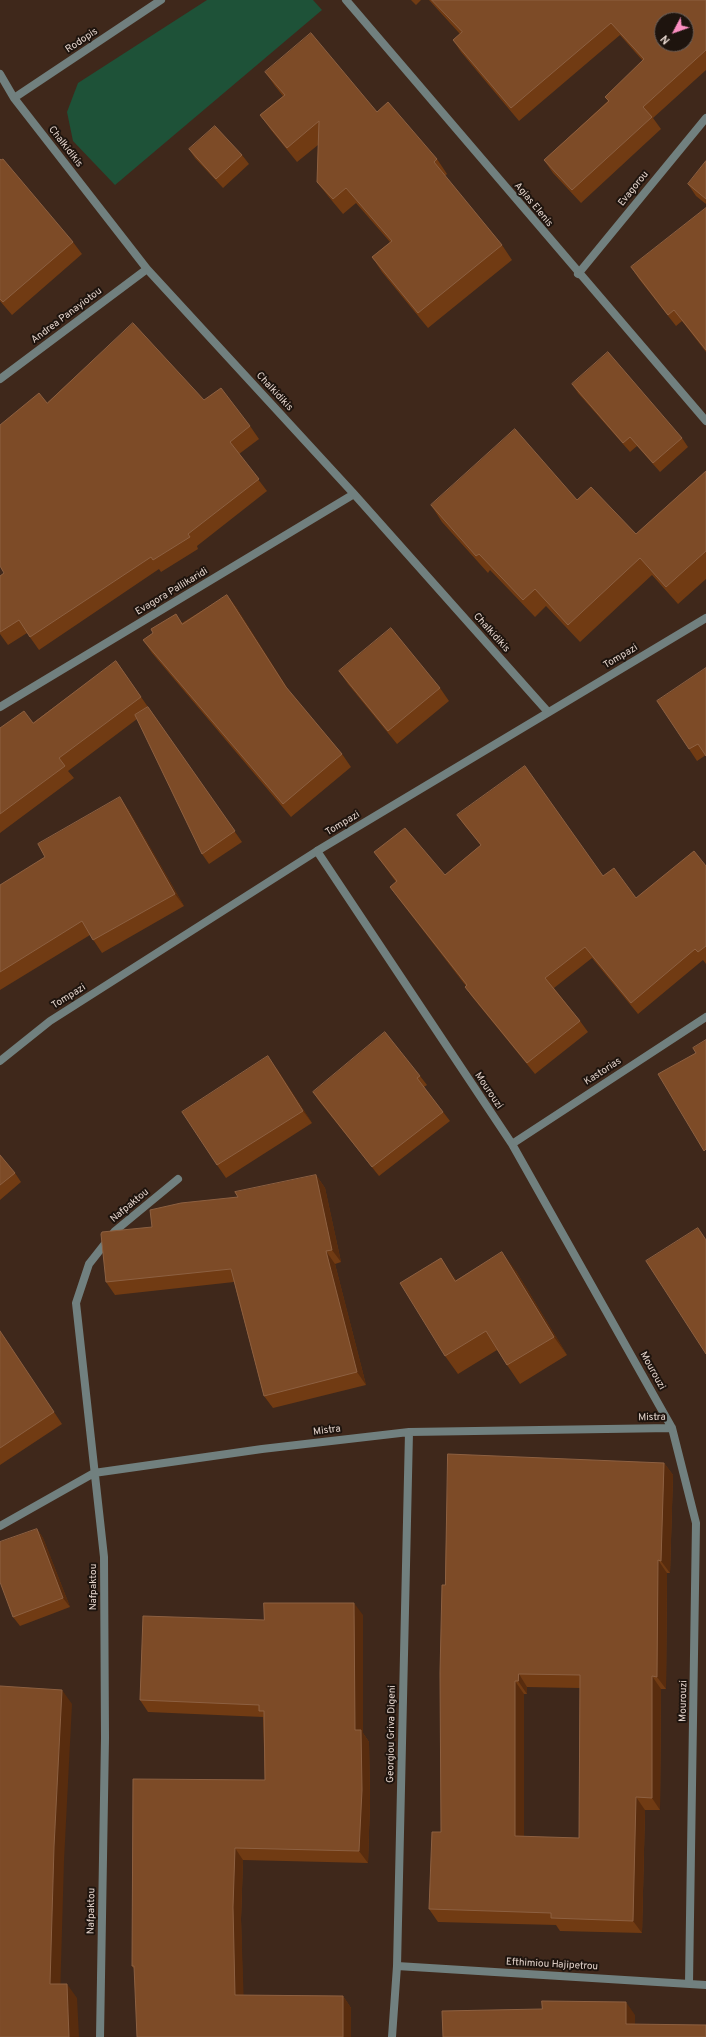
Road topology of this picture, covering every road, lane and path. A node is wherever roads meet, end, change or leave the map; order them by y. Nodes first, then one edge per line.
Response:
1 (161, 0) edge
2 (346, 0) edge
3 (0, 74) edge
4 (14, 98) junction
5 (706, 118) edge
6 (147, 269) junction
7 (578, 274) junction
8 (0, 379) edge
9 (706, 421) edge
10 (354, 494) junction
11 (706, 618) edge
12 (0, 707) edge
13 (548, 712) junction
14 (317, 852) junction
15 (706, 1016) edge
16 (0, 1061) edge
17 (512, 1144) junction
18 (178, 1179) dead end
19 (672, 1428) junction
20 (409, 1432) junction
21 (94, 1473) junction
22 (0, 1526) edge
23 (397, 1966) junction
24 (689, 1983) junction
25 (706, 1985) edge
26 (100, 2037) edge
27 (392, 2037) edge

1 - 4 street, Rodopis
2 - 7 street, Agias Elenis
3 - 4 street, Chalkidikis
4 - 6 street, Chalkidikis
5 - 7 street, Evagorou
6 - 8 street, Andrea Panayiotou
6 - 10 street, Chalkidikis
7 - 9 street, Agias Elenis
10 - 12 street, Evagora Pallikaridi
10 - 13 street, Chalkidikis
11 - 13 street, Tompazi
13 - 14 street, Tompazi
14 - 16 street, Tompazi
14 - 17 street, Mourouzi
15 - 17 street, Kastorias
17 - 19 street, Mourouzi
18 - 21 street, Nafpaktou
19 - 20 street, Mistra
19 - 24 street, Mourouzi
20 - 21 street, Mistra
20 - 23 street, Georgiou Griva Digeni
21 - 22 street, Mistra
21 - 26 street, Nafpaktou
23 - 24 street, Efthimiou Hajipetrou
23 - 27 street, Georgiou Griva Digeni
24 - 25 street, Efthimiou Hajipetrou

